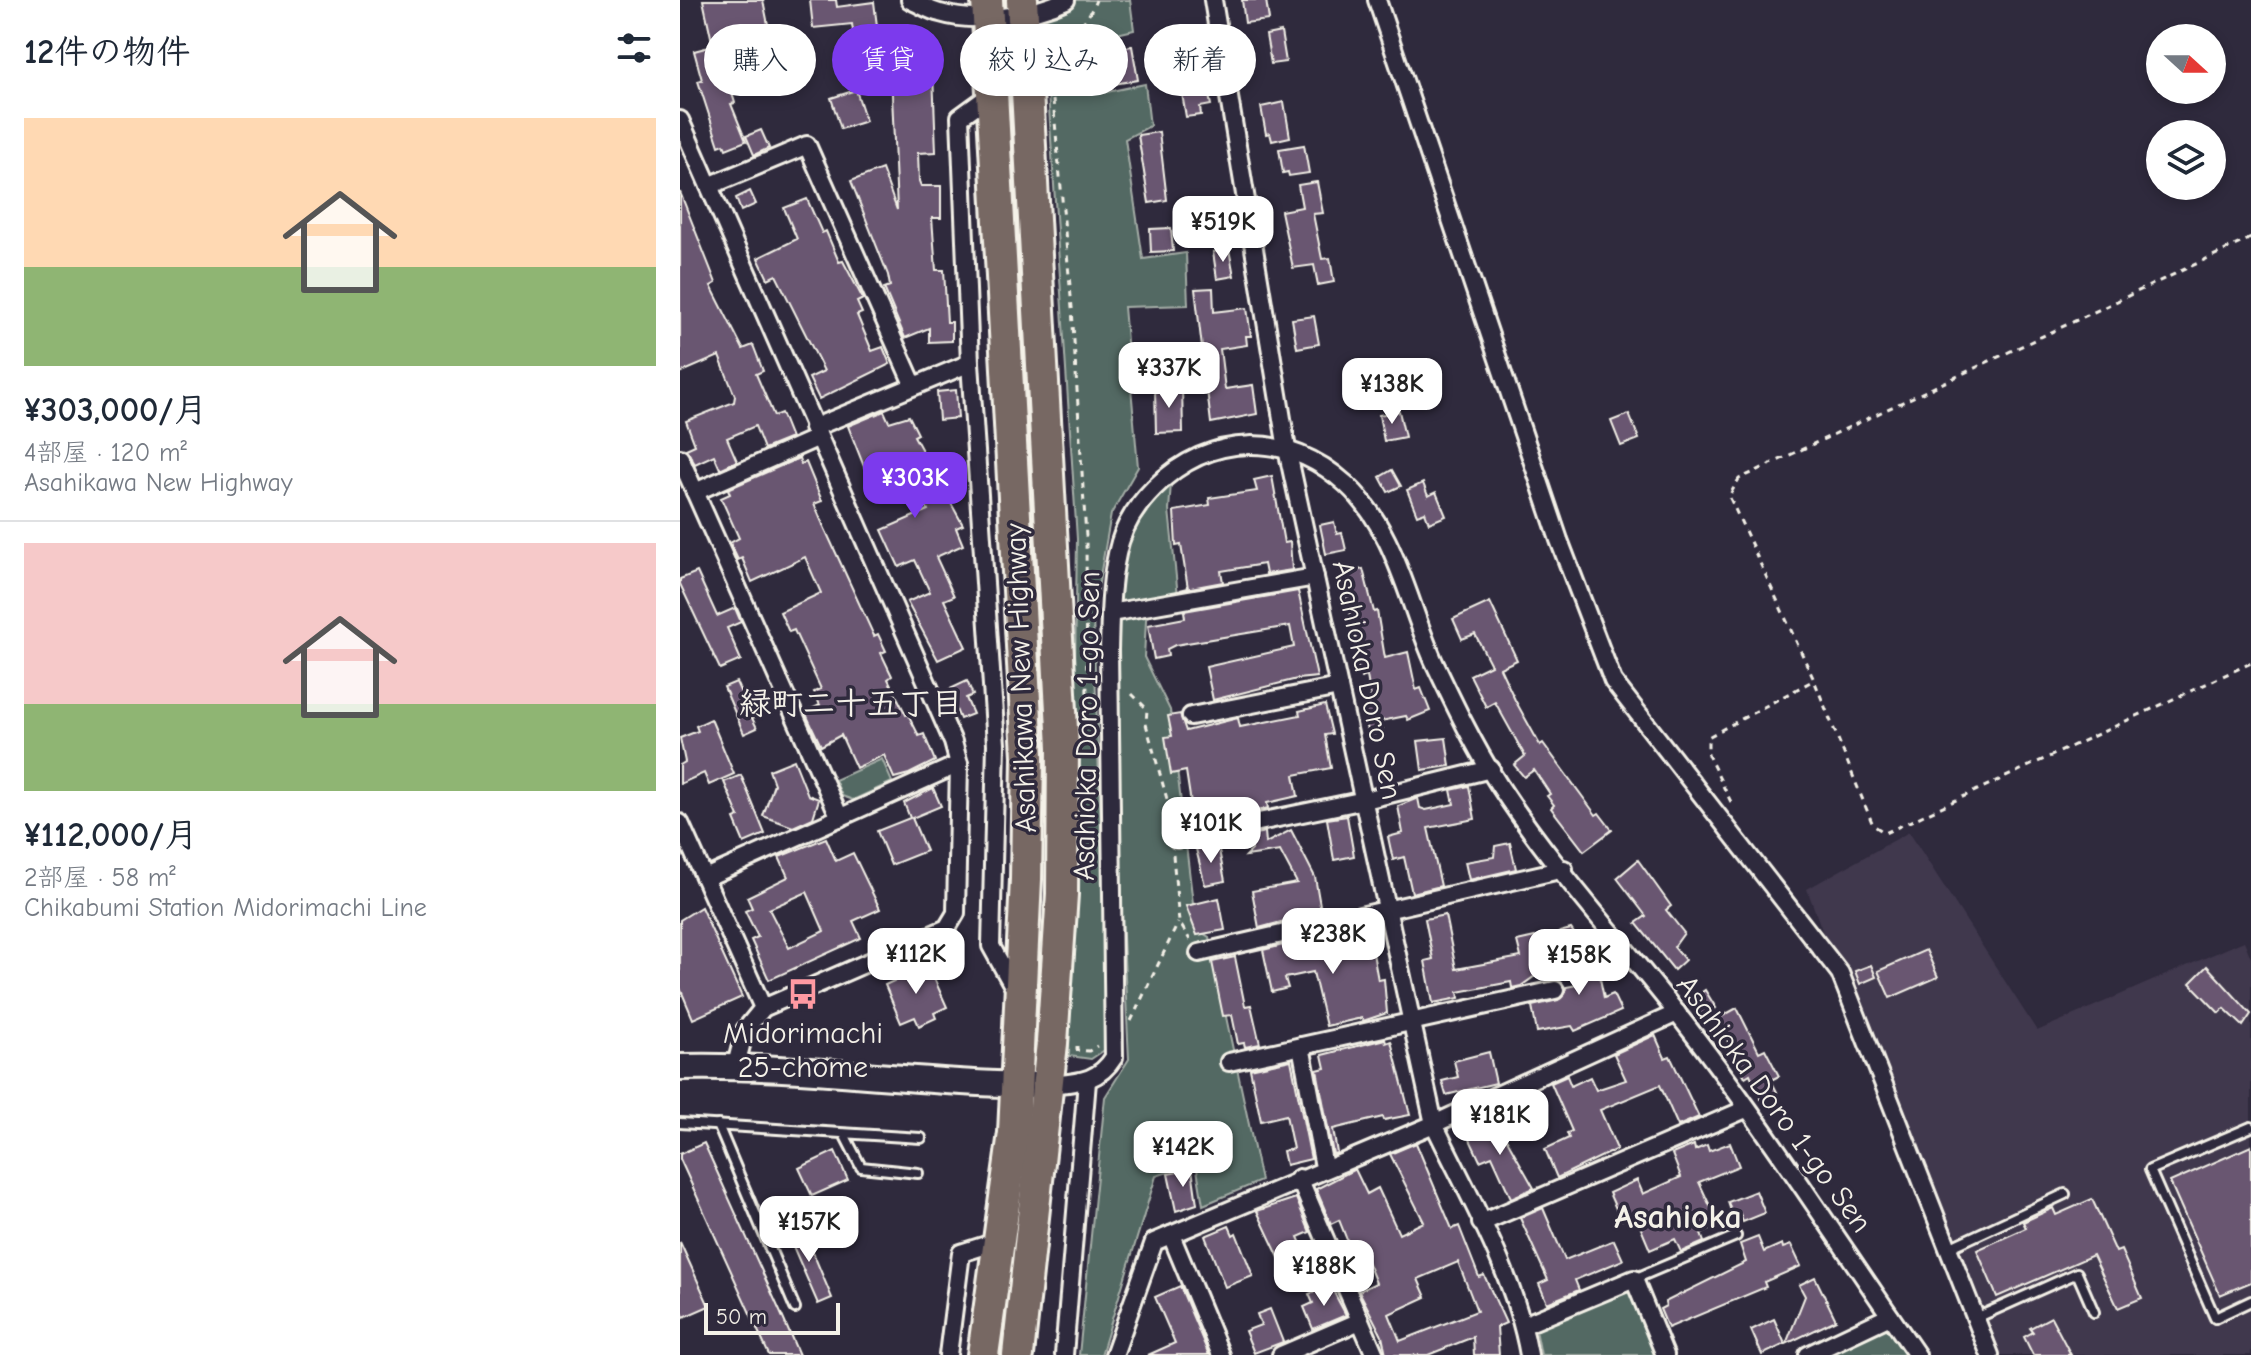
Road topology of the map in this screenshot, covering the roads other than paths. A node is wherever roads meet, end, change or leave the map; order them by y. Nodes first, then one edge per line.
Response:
1 (910, 0) edge
2 (1066, 0) edge
3 (1213, 0) edge
4 (1377, 0) edge
5 (988, 8) edge
6 (1022, 8) edge
7 (989, 96) edge
8 (993, 96) edge
9 (680, 120) edge
10 (709, 186) junction
11 (970, 363) junction
12 (913, 384) junction
13 (815, 433) junction
14 (1287, 449) junction
15 (680, 458) edge
16 (689, 490) edge
17 (1315, 577) junction
18 (1110, 613) junction
19 (1339, 687) junction
20 (1191, 716) dead end
21 (959, 764) junction
22 (1491, 769) junction
23 (1365, 800) junction
24 (840, 818) junction
25 (680, 823) edge
26 (1177, 839) dead end
27 (1564, 869) junction
28 (705, 878) junction
29 (1387, 912) junction
30 (1199, 953) dead end
31 (1555, 990) dead end
32 (1020, 998) junction
33 (763, 1008) junction
34 (1677, 1013) junction
35 (1410, 1021) junction
36 (1301, 1046) junction
37 (1229, 1062) dead end
38 (736, 1065) junction
39 (680, 1067) edge
40 (1087, 1081) junction
41 (1017, 1085) junction
42 (1048, 1085) junction
43 (1746, 1109) junction
44 (680, 1123) edge
45 (1434, 1124) junction
46 (718, 1125) junction
47 (2251, 1127) edge
48 (844, 1134) junction
49 (921, 1138) dead end
50 (1324, 1167) junction
51 (918, 1173) dead end
52 (1299, 1178) junction
53 (2065, 1194) dead end
54 (1481, 1223) junction
55 (1171, 1235) junction
56 (1736, 1236) dead end
57 (999, 1241) junction
58 (1951, 1247) junction
59 (1634, 1279) junction
60 (2251, 1301) edge
61 (795, 1308) dead end
62 (2094, 1312) dead end
63 (1890, 1316) junction
64 (1976, 1318) junction
65 (1360, 1321) junction
66 (1524, 1325) junction
67 (948, 1355) edge
68 (983, 1355) edge
69 (1018, 1355) edge
70 (1064, 1355) edge
71 (1114, 1355) edge
72 (1221, 1355) edge
73 (1281, 1355) edge
74 (1375, 1355) edge
75 (1529, 1355) edge
76 (1665, 1355) edge
77 (1808, 1355) edge
78 (1917, 1355) edge
79 (1990, 1355) edge

1 - 5 street
2 - 6 street
3 - 14 street, Asahioka Doro Sen
4 - 58 street
5 - 6 street
6 - 42 highway, Asahikawa New Highway
7 - 11 street
8 - 32 highway, Asahikawa New Highway
9 - 10 street
10 - 12 street
10 - 13 street
11 - 12 street
11 - 32 street
12 - 13 street
13 - 16 street
13 - 21 street
14 - 17 street, Asahioka Doro Sen
14 - 18 street, Asahioka Doro 1-go Sen
14 - 22 street, Asahioka Doro 1-go Sen
15 - 16 street
16 - 24 street
17 - 18 street
17 - 19 street, Asahioka Doro Sen
18 - 40 street, Asahioka Doro 1-go Sen
19 - 20 street
19 - 23 street, Asahioka Doro Sen
21 - 24 street
21 - 33 street
22 - 23 street
22 - 27 street, Asahioka Doro 1-go Sen
23 - 26 street
23 - 29 street, Asahioka Doro Sen
24 - 28 street
25 - 28 street
27 - 29 street
27 - 34 street, Asahioka Doro 1-go Sen
28 - 33 street
29 - 30 street
29 - 35 street, Asahioka Doro Sen
31 - 35 street
32 - 41 highway, Asahikawa New Highway
33 - 38 street
34 - 43 street, Asahioka Doro 1-go Sen
34 - 45 street
35 - 36 street
35 - 45 street, Asahioka Doro Sen
36 - 37 street
36 - 50 street
38 - 39 main road
38 - 41 main road
40 - 42 street
40 - 70 street
41 - 42 main road
41 - 57 highway, Asahikawa New Highway
42 - 69 highway, Asahikawa New Highway
43 - 54 street
43 - 63 street, Asahioka Doro 1-go Sen
44 - 46 lane
45 - 50 street
45 - 54 street, Asahioka Doro Sen
46 - 48 lane
46 - 61 lane
47 - 60 lane
48 - 49 lane
48 - 51 lane
50 - 52 street
52 - 55 street
52 - 65 street
53 - 58 lane
54 - 66 street, Asahioka Doro Sen
55 - 71 street
55 - 72 street
56 - 59 lane
57 - 67 street
57 - 68 highway, Asahikawa New Highway
58 - 64 street
59 - 66 street
59 - 76 street
62 - 64 lane
63 - 77 street
63 - 78 street, Asahioka Doro 1-go Sen
64 - 79 street
65 - 73 street
65 - 74 street
66 - 75 street, Asahioka Doro Sen

